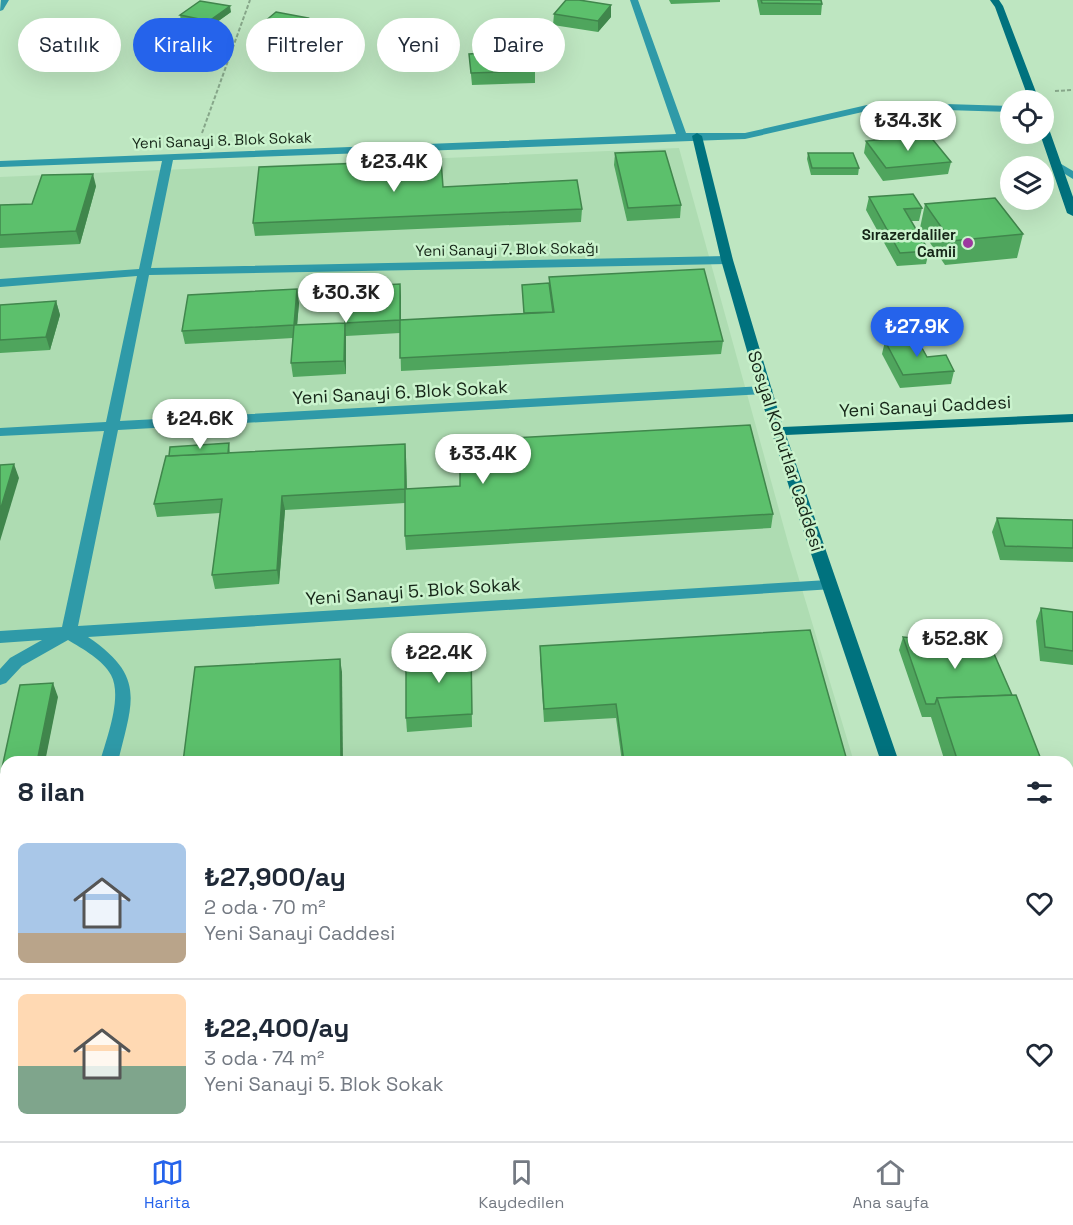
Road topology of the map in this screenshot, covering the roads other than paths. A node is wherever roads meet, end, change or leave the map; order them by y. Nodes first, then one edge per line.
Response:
1 (5, 0) edge
2 (634, 0) edge
3 (994, 0) edge
4 (0, 8) edge
5 (1030, 90) edge
6 (1000, 109) edge
7 (682, 136) junction
8 (697, 136) junction
9 (1049, 144) edge
10 (168, 157) junction
11 (0, 164) edge
12 (1056, 165) junction
13 (1073, 176) edge
14 (1073, 213) edge
15 (727, 260) junction
16 (144, 272) junction
17 (0, 283) edge
18 (766, 390) junction
19 (1073, 418) edge
20 (111, 426) junction
21 (779, 431) junction
22 (0, 432) edge
23 (828, 585) junction
24 (69, 632) junction
25 (0, 637) edge
26 (0, 679) edge
27 (110, 756) edge
28 (888, 756) edge

1 - 4 street
2 - 7 street
3 - 5 street
6 - 8 street, Yeni Sanayi 8. Blok Sokak
7 - 8 street, Yeni Sanayi 8. Blok Sokak
7 - 10 street, Yeni Sanayi 8. Blok Sokak
8 - 15 street, Sosyal Konutlar Caddesi
9 - 12 street
10 - 11 street, Yeni Sanayi 8. Blok Sokak
10 - 16 street
12 - 13 street
12 - 14 street
15 - 16 street, Yeni Sanayi 7. Blok Sokağı
15 - 18 street, Sosyal Konutlar Caddesi
16 - 17 street, Yeni Sanayi 7. Blok Sokağı
16 - 20 street
18 - 20 street, Yeni Sanayi 6. Blok Sokak
18 - 21 street, Sosyal Konutlar Caddesi
19 - 21 street, Yeni Sanayi Caddesi
20 - 22 street, Yeni Sanayi 6. Blok Sokak
20 - 24 street
21 - 23 street, Sosyal Konutlar Caddesi
23 - 24 street, Yeni Sanayi 5. Blok Sokak
23 - 28 street, Sosyal Konutlar Caddesi
24 - 25 street, Yeni Sanayi 5. Blok Sokak
24 - 26 street
24 - 27 street

